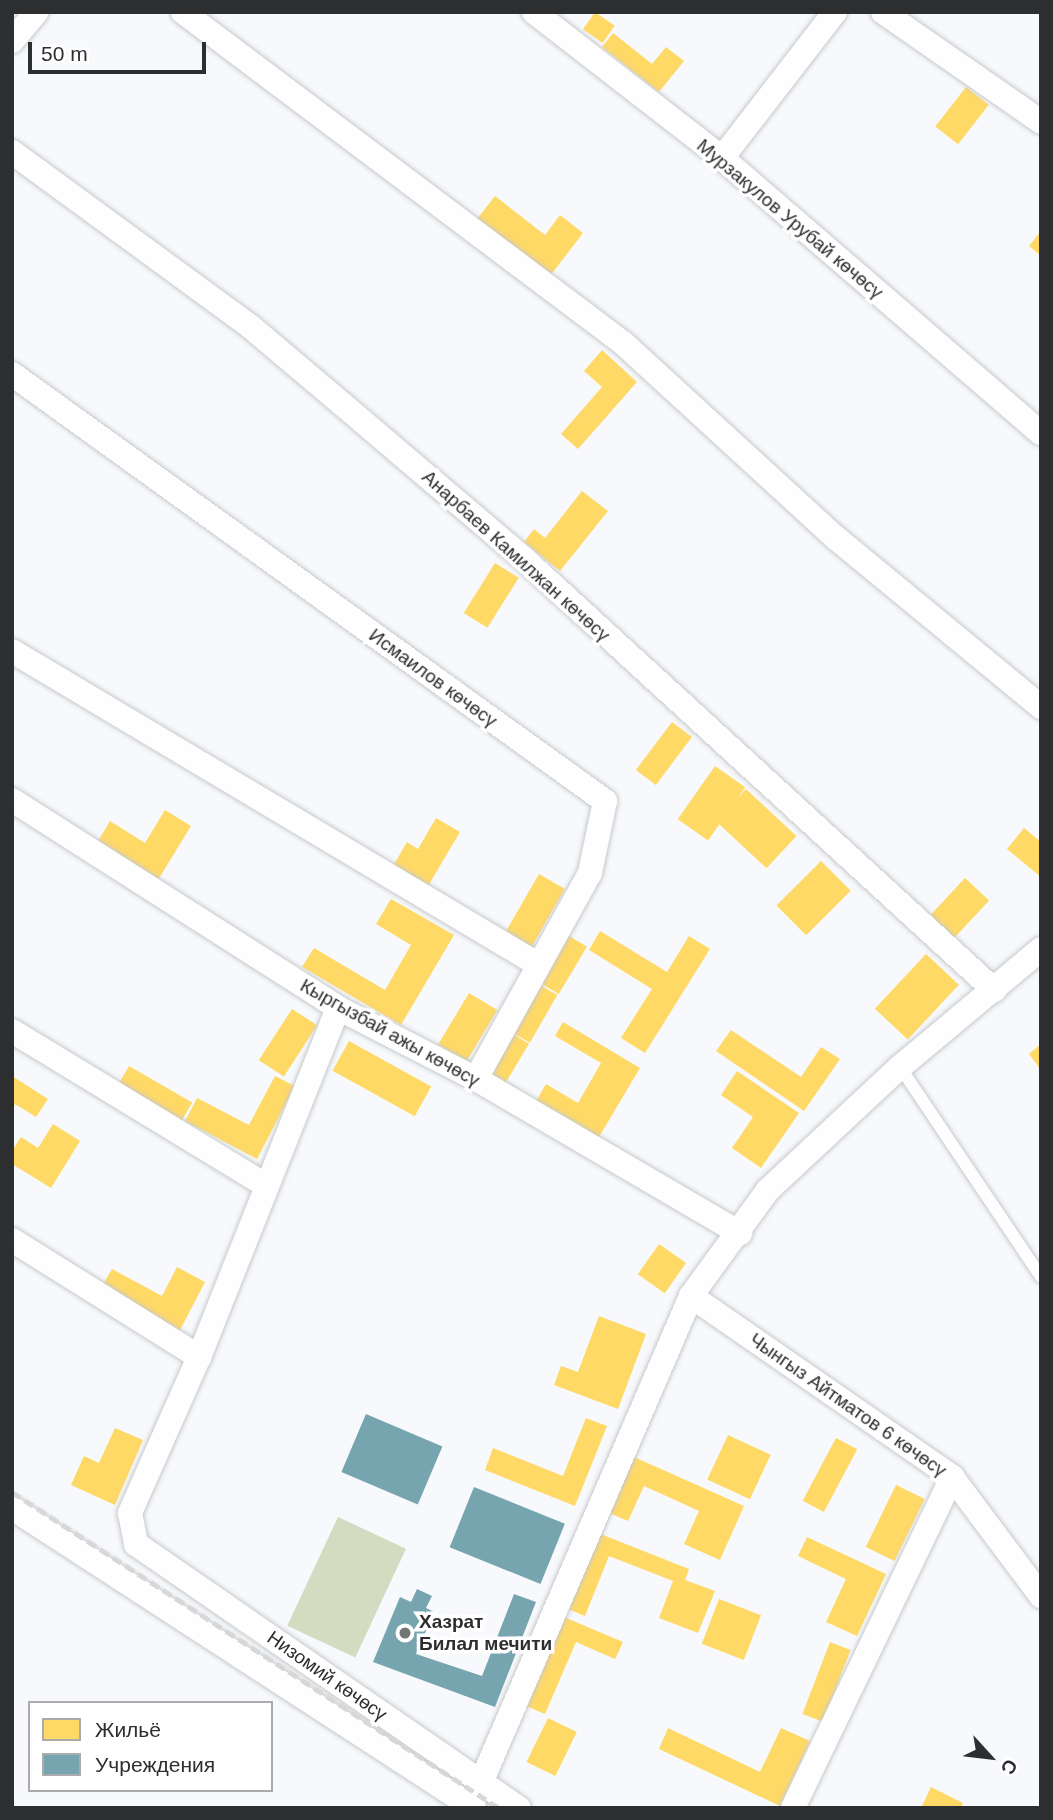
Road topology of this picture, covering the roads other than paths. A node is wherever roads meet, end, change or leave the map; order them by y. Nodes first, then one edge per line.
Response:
1 (36, 12) edge
2 (183, 12) edge
3 (534, 12) edge
4 (835, 12) edge
5 (883, 12) edge
6 (13, 39) edge
7 (1041, 122) edge
8 (12, 152) edge
9 (722, 158) junction
10 (12, 374) edge
11 (1041, 433) edge
12 (12, 651) edge
13 (1041, 707) edge
14 (12, 800) edge
15 (1041, 949) edge
16 (539, 965) junction
17 (994, 990) junction
18 (338, 1008) junction
19 (12, 1031) edge
20 (900, 1067) junction
21 (476, 1079) junction
22 (267, 1186) junction
23 (740, 1233) junction
24 (12, 1240) edge
25 (1041, 1277) edge
26 (691, 1296) junction
27 (199, 1357) junction
28 (952, 1478) junction
29 (12, 1508) edge
30 (1041, 1596) edge
31 (483, 1784) junction
32 (472, 1807) edge
33 (519, 1808) edge
34 (793, 1808) edge

1 - 6 street
2 - 13 street
3 - 9 street, Мурзакулов Урубай көчөсү
4 - 9 street
5 - 7 street
8 - 17 street, Анарбаев Камилжан көчөсү
9 - 11 street, Мурзакулов Урубай көчөсү
10 - 16 street, Исмаилов көчөсү
12 - 16 street
14 - 18 street, Кыргызбай ажы көчөсү
15 - 17 street
16 - 21 street, Исмаилов көчөсү
17 - 20 street
18 - 21 street, Кыргызбай ажы көчөсү
18 - 22 street
19 - 22 street
20 - 23 street
20 - 25 lane
21 - 23 street, Кыргызбай ажы көчөсү
22 - 27 street
23 - 26 street
24 - 27 street
26 - 28 street, Чынгыз Айтматов 6 көчөсү
26 - 31 street
27 - 31 street, Низомий көчөсү
28 - 30 street, Чынгыз Айтматов 6 көчөсү
28 - 34 street
29 - 32 street
31 - 32 street
31 - 33 street, Низомий көчөсү

